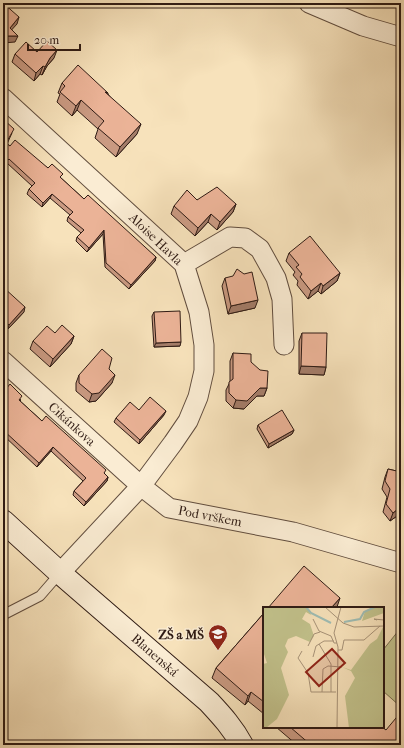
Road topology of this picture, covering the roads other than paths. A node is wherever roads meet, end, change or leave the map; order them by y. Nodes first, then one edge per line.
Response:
1 (309, 3) edge
2 (401, 37) edge
3 (3, 98) edge
4 (184, 264) junction
5 (284, 345) dead end
6 (3, 361) edge
7 (142, 486) junction
8 (3, 521) edge
9 (401, 563) edge
10 (60, 573) junction
11 (3, 615) edge
12 (242, 745) edge

1 - 2 street
3 - 4 street, Aloise Havla
4 - 5 street
4 - 7 street, Aloise Havla
6 - 7 street, Cikánkova
7 - 9 street, Pod vrškem
7 - 10 street
8 - 10 street, Blanenská
10 - 11 lane
10 - 12 street, Blanenská

